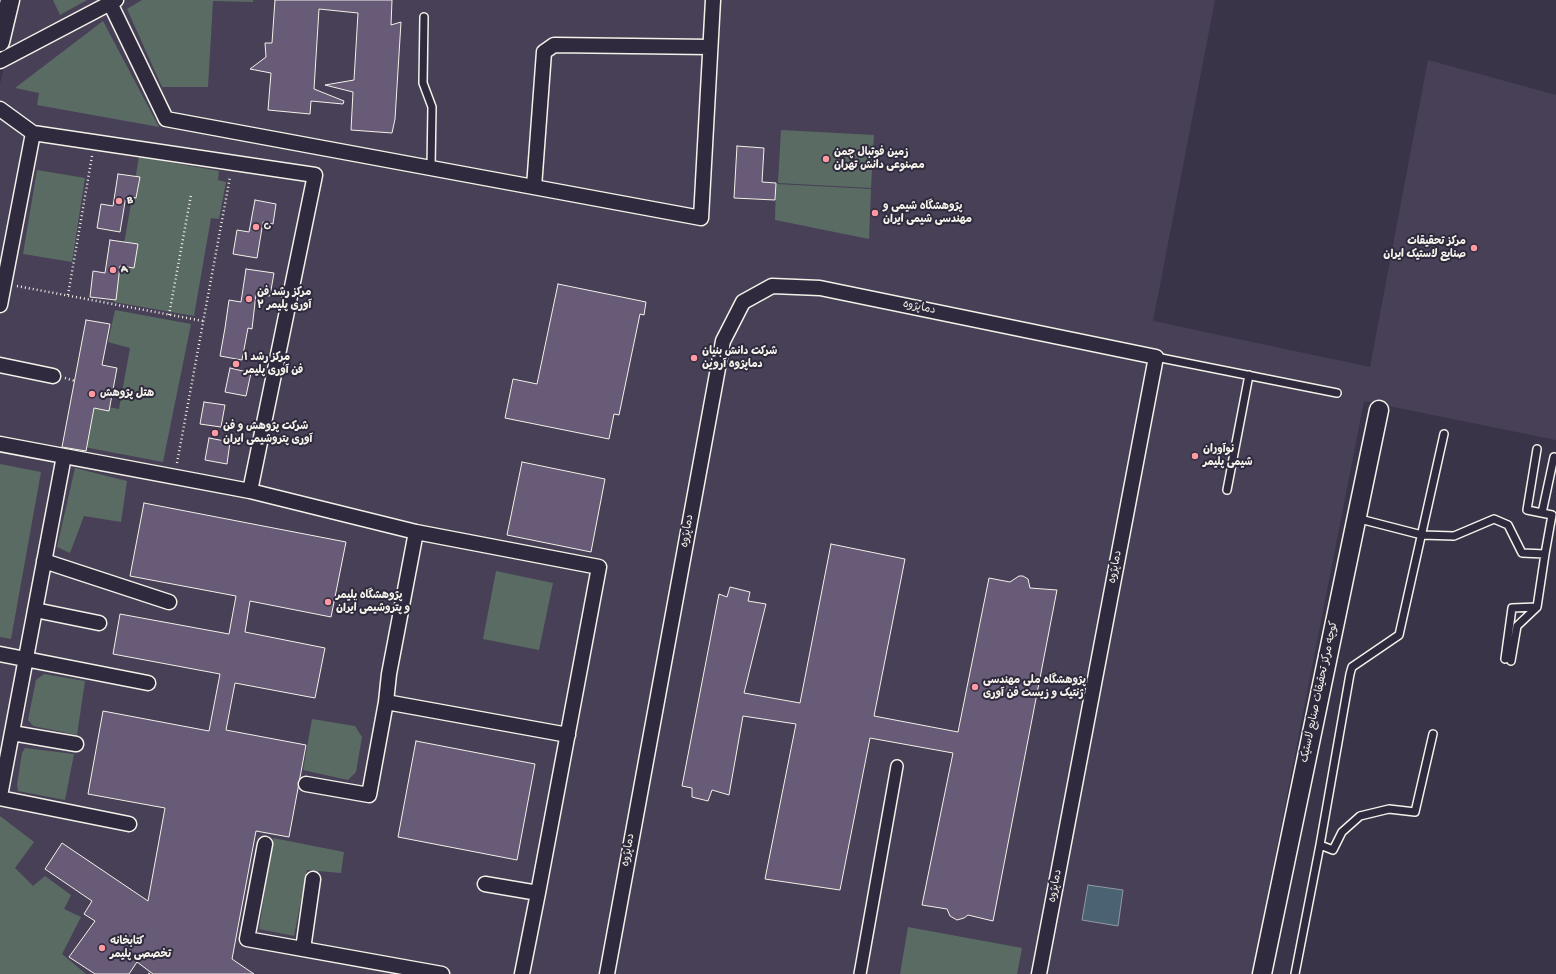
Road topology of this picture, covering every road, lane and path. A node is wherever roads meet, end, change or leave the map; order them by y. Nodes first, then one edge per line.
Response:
1 (10, 0) edge
2 (713, 0) edge
3 (113, 1) edge
4 (424, 17) dead end
5 (0, 42) edge
6 (710, 47) junction
7 (0, 62) edge
8 (0, 109) edge
9 (33, 133) junction
10 (94, 142) junction
11 (233, 163) junction
12 (431, 168) junction
13 (534, 187) junction
14 (191, 195) dead end
15 (4, 283) junction
16 (68, 295) junction
17 (0, 305) edge
18 (169, 315) junction
19 (203, 321) junction
20 (1156, 357) junction
21 (0, 365) edge
22 (1249, 375) junction
23 (53, 376) dead end
24 (68, 379) dead end
25 (75, 380) dead end
26 (1337, 393) dead end
27 (1379, 410) dead end
28 (1444, 434) dead end
29 (0, 444) edge
30 (1537, 449) dead end
31 (64, 456) junction
32 (1554, 457) dead end
33 (174, 477) junction
34 (1227, 490) dead end
35 (250, 491) junction
36 (1542, 513) junction
37 (1356, 518) junction
38 (416, 532) junction
39 (1422, 535) junction
40 (1546, 554) junction
41 (44, 561) junction
42 (169, 602) dead end
43 (1537, 607) junction
44 (35, 610) junction
45 (99, 623) dead end
46 (0, 654) edge
47 (26, 659) junction
48 (148, 683) dead end
49 (386, 702) junction
50 (12, 733) junction
51 (1433, 734) dead end
52 (568, 735) junction
53 (76, 744) dead end
54 (897, 766) dead end
55 (306, 784) dead end
56 (0, 797) edge
57 (129, 824) dead end
58 (265, 844) dead end
59 (1320, 845) junction
60 (313, 879) dead end
61 (485, 884) dead end
62 (538, 893) junction
63 (304, 949) junction
64 (442, 974) edge
65 (522, 974) edge
66 (607, 974) edge
67 (860, 974) edge
68 (1039, 974) edge
69 (1262, 974) edge
70 (1295, 974) edge

1 - 5 street
2 - 6 street
3 - 7 street
3 - 12 street
4 - 12 lane
6 - 13 street
6 - 13 street
8 - 9 street
9 - 10 street
9 - 15 street
10 - 11 street
10 - 16 path
11 - 19 path
11 - 35 street
12 - 13 street
14 - 18 path
15 - 16 path
15 - 17 street
16 - 18 path
18 - 19 path
19 - 33 path
20 - 22 lane
20 - 66 street, دماپژوه
20 - 68 street, دماپژوه
21 - 23 street
22 - 26 lane
22 - 34 lane
24 - 25 path
27 - 37 street, کوچه مرکز تحقیقات صنایع لاستیک
28 - 39 lane
29 - 31 street
30 - 36 lane
31 - 33 street
31 - 41 street
32 - 36 lane
33 - 35 street
35 - 38 street
36 - 40 lane
37 - 39 lane
37 - 69 street, کوچه مرکز تحقیقات صنایع لاستیک
38 - 49 street
38 - 52 street
39 - 40 lane
39 - 59 lane
40 - 43 lane
41 - 42 street
41 - 44 street
43 - 43 lane
44 - 45 street
44 - 47 street
46 - 47 street
47 - 48 street
47 - 50 street
49 - 52 street
49 - 55 street
50 - 53 street
50 - 56 street
51 - 59 lane
52 - 62 street
54 - 67 street
56 - 57 street
58 - 63 street
59 - 70 lane
60 - 63 street
61 - 62 street
62 - 65 street
63 - 64 street

